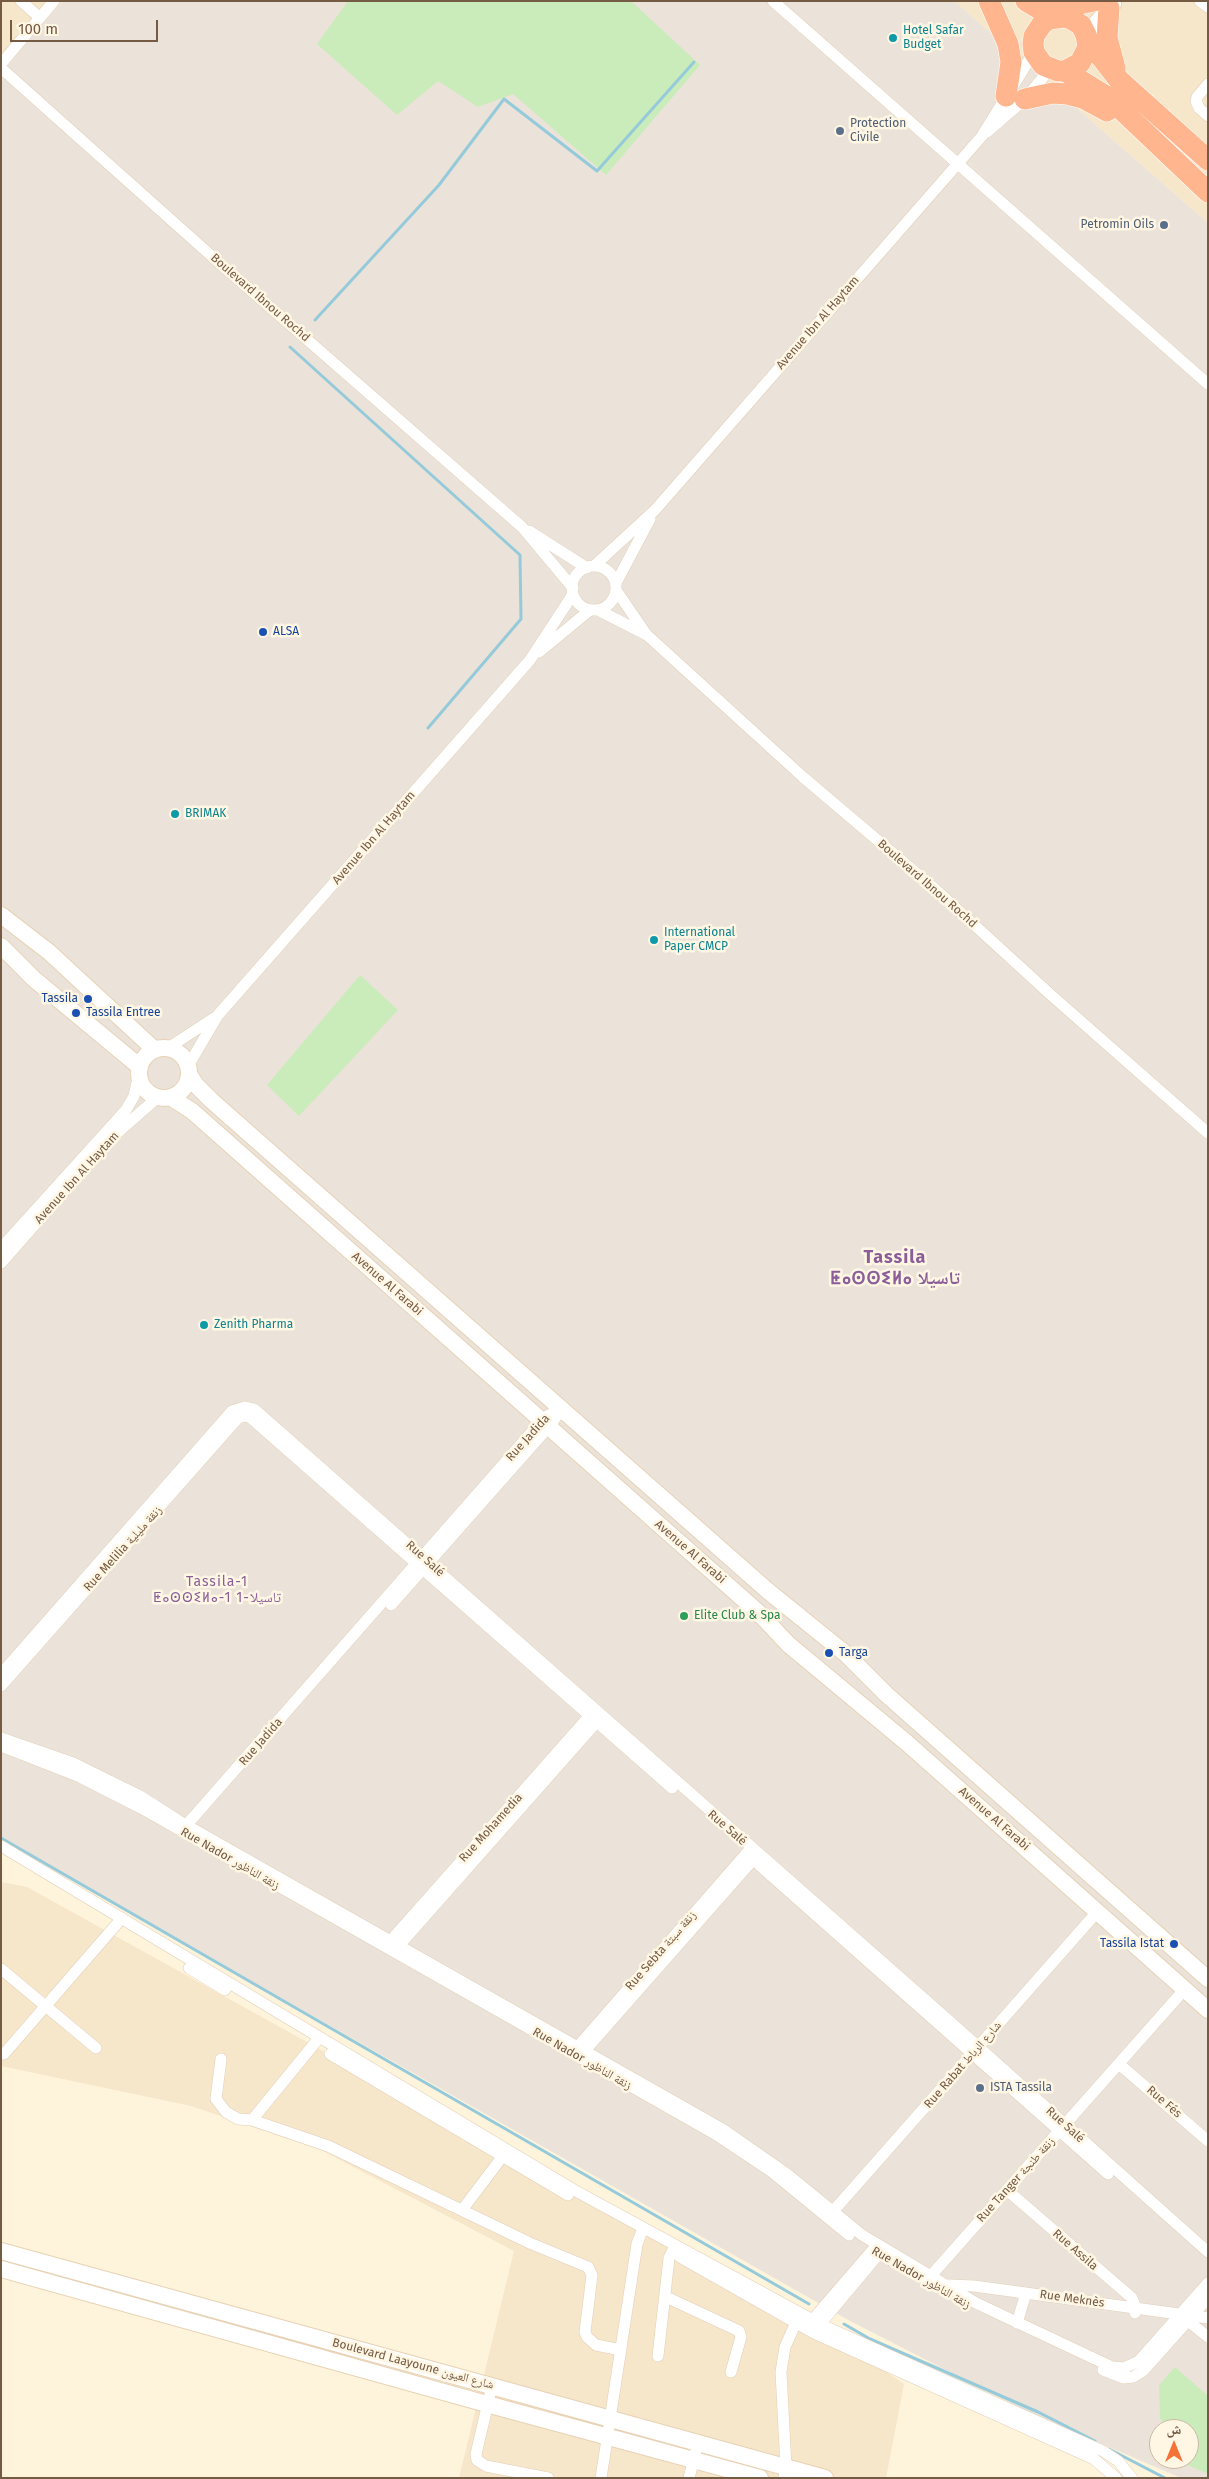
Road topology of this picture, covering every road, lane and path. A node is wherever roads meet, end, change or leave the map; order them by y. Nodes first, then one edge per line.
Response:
1 (21, 1) edge
2 (54, 1) edge
3 (773, 1) edge
4 (990, 1) edge
5 (1026, 1) edge
6 (1042, 1) edge
7 (1104, 3) edge
8 (39, 17) junction
9 (1067, 18) junction
10 (1087, 37) junction
11 (1034, 48) junction
12 (1, 66) edge
13 (1058, 70) junction
14 (1119, 80) junction
15 (1208, 84) edge
16 (1016, 98) junction
17 (1208, 116) edge
18 (1137, 127) junction
19 (982, 136) junction
20 (1208, 160) edge
21 (957, 165) junction
22 (1208, 192) edge
23 (1208, 384) edge
24 (655, 510) junction
25 (522, 527) junction
26 (591, 567) junction
27 (616, 586) junction
28 (573, 591) junction
29 (594, 610) junction
30 (646, 635) junction
31 (530, 660) junction
32 (1, 915) edge
33 (1, 946) edge
34 (218, 1015) junction
35 (161, 1049) junction
36 (140, 1070) junction
37 (189, 1070) junction
38 (164, 1097) junction
39 (1208, 1133) edge
40 (1, 1248) edge
41 (1, 1263) edge
42 (562, 1408) junction
43 (246, 1411) junction
44 (544, 1425) junction
45 (423, 1563) junction
46 (1, 1674) edge
47 (1, 1686) edge
48 (596, 1716) junction
49 (1, 1738) edge
50 (1, 1746) edge
51 (187, 1830) junction
52 (1, 1846) edge
53 (752, 1854) junction
54 (1, 1855) edge
55 (1098, 1911) junction
56 (119, 1921) junction
57 (392, 1946) junction
58 (1, 1969) edge
59 (1208, 1979) edge
60 (1184, 1990) junction
61 (45, 2006) junction
62 (1208, 2010) edge
63 (316, 2041) junction
64 (96, 2048) dead end
65 (976, 2050) junction
66 (578, 2052) junction
67 (4, 2054) dead end
68 (222, 2059) dead end
69 (1120, 2064) junction
70 (252, 2120) junction
71 (1062, 2128) junction
72 (1208, 2141) edge
73 (505, 2154) junction
74 (1006, 2190) junction
75 (462, 2210) junction
76 (830, 2215) junction
77 (641, 2232) junction
78 (878, 2249) junction
79 (1, 2251) edge
80 (676, 2251) junction
81 (1208, 2252) edge
82 (1208, 2259) edge
83 (1, 2269) edge
84 (1208, 2283) edge
85 (942, 2285) junction
86 (1025, 2296) junction
87 (666, 2297) junction
88 (1208, 2298) edge
89 (1136, 2310) junction
90 (1184, 2318) junction
91 (1208, 2318) edge
92 (1017, 2323) junction
93 (808, 2324) junction
94 (1208, 2324) edge
95 (1208, 2337) edge
96 (621, 2350) junction
97 (658, 2356) dead end
98 (1144, 2363) junction
99 (731, 2372) dead end
100 (492, 2386) junction
101 (488, 2405) junction
102 (610, 2419) junction
103 (608, 2437) junction
104 (698, 2443) junction
105 (694, 2461) junction
106 (785, 2472) edge
107 (548, 2478) edge
108 (601, 2478) edge
109 (689, 2478) edge
110 (760, 2478) edge
111 (825, 2478) edge
112 (1116, 2478) edge
113 (1132, 2478) edge

1 - 8 street
2 - 8 street
3 - 21 street
4 - 11 highway
4 - 16 highway
5 - 9 highway
6 - 7 highway
7 - 9 street
7 - 10 street
7 - 14 highway
8 - 12 street
9 - 10 highway
9 - 11 highway
10 - 13 highway
10 - 14 highway
11 - 13 highway
11 - 16 street, Avenue Ibn Al Haytam
12 - 25 street, Boulevard Ibnou Rochd
13 - 16 street, Avenue Ibn Al Haytam
13 - 18 highway
14 - 20 highway
15 - 17 street
16 - 18 highway
16 - 19 street, Avenue Ibn Al Haytam
16 - 19 street, Avenue Ibn Al Haytam
18 - 22 highway
19 - 21 street, Avenue Ibn Al Haytam
21 - 23 street
21 - 24 street, Avenue Ibn Al Haytam
24 - 26 street, Avenue Ibn Al Haytam
24 - 27 street, Avenue Ibn Al Haytam
25 - 26 street, Boulevard Ibnou Rochd
25 - 28 street, Boulevard Ibnou Rochd
26 - 27 street
26 - 28 street
27 - 29 street
27 - 30 street, Boulevard Ibnou Rochd
28 - 29 street
28 - 31 street, Avenue Ibn Al Haytam
29 - 30 street, Boulevard Ibnou Rochd
29 - 31 street, Avenue Ibn Al Haytam
30 - 39 street, Boulevard Ibnou Rochd
31 - 34 street, Avenue Ibn Al Haytam
32 - 35 street
33 - 36 street
34 - 35 street, Avenue Ibn Al Haytam
34 - 37 street, Avenue Ibn Al Haytam
35 - 36 street
35 - 37 street
36 - 38 street
36 - 40 street, Avenue Ibn Al Haytam
37 - 38 street
37 - 42 street, Avenue Al Farabi
38 - 41 street, Avenue Ibn Al Haytam
38 - 44 street, Avenue Al Farabi
42 - 44 street, Rue Jadida
42 - 59 street, Avenue Al Farabi
43 - 45 street, Rue Salé
43 - 46 street, Rue Melilia زنقة مليلية
43 - 47 street, Rue Melilia زنقة مليلية
44 - 45 street, Rue Jadida
44 - 55 street, Avenue Al Farabi
45 - 48 street, Rue Salé
45 - 51 street, Rue Jadida
48 - 53 street, Rue Salé
48 - 57 street, Rue Mohamedia
49 - 51 street, Rue Nador زنقة الناظور
50 - 51 street, Rue Nador زنقة الناظور
51 - 57 street, Rue Nador زنقة الناظور
52 - 56 street
53 - 65 street, Rue Salé
53 - 66 street, Rue Sebta زنقة سبتة
54 - 56 street
55 - 60 street, Avenue Al Farabi
55 - 65 street, Rue Rabat شارع الرباط
56 - 61 street
56 - 63 street
57 - 66 street, Rue Nador زنقة الناظور
58 - 61 street
60 - 62 street, Avenue Al Farabi
60 - 69 street, Rue Tanger زنقة طنجة
61 - 64 street
61 - 67 street
63 - 70 street
63 - 73 street
65 - 71 street, Rue Salé
65 - 76 street, Rue Rabat شارع الرباط
66 - 76 street, Rue Nador زنقة الناظور
68 - 70 street
69 - 71 street, Rue Tanger زنقة طنجة
69 - 72 street, Rue Fés
70 - 75 street
71 - 74 street, Rue Tanger زنقة طنجة
71 - 81 street, Rue Salé
71 - 82 street, Rue Salé
73 - 75 street
73 - 77 street
74 - 85 street, Rue Tanger زنقة طنجة
74 - 89 street, Rue Assila
75 - 96 street
76 - 78 street, Rue Nador زنقة الناظور
77 - 80 street
77 - 96 street
78 - 85 street, Rue Nador زنقة الناظور
78 - 93 street
79 - 100 street, Boulevard Laayoune شارع العيون
80 - 87 street
80 - 93 street
83 - 101 street, Boulevard Laayoune شارع العيون
84 - 90 street
85 - 86 street, Rue Meknès
85 - 92 street, Rue Nador زنقة الناظور
85 - 98 street, Rue Nador زنقة الناظور
86 - 89 street, Rue Meknès
86 - 92 street
87 - 97 street
87 - 99 street
88 - 90 street
89 - 90 street, Rue Meknès
90 - 91 street, Rue Meknès
90 - 94 street, Rue Meknès
90 - 95 street
90 - 98 street
92 - 98 street, Rue Nador زنقة الناظور
93 - 106 street
93 - 112 street
93 - 113 street
96 - 102 street
100 - 101 street
100 - 102 street, Boulevard Laayoune شارع العيون
101 - 103 street, Boulevard Laayoune شارع العيون
101 - 107 street
102 - 103 street
102 - 104 street, Boulevard Laayoune شارع العيون
103 - 105 street, Boulevard Laayoune شارع العيون
103 - 108 street
104 - 105 street
104 - 106 street, Boulevard Laayoune شارع العيون
105 - 109 street
105 - 110 street, Boulevard Laayoune شارع العيون
106 - 111 street, Boulevard Laayoune شارع العيون

